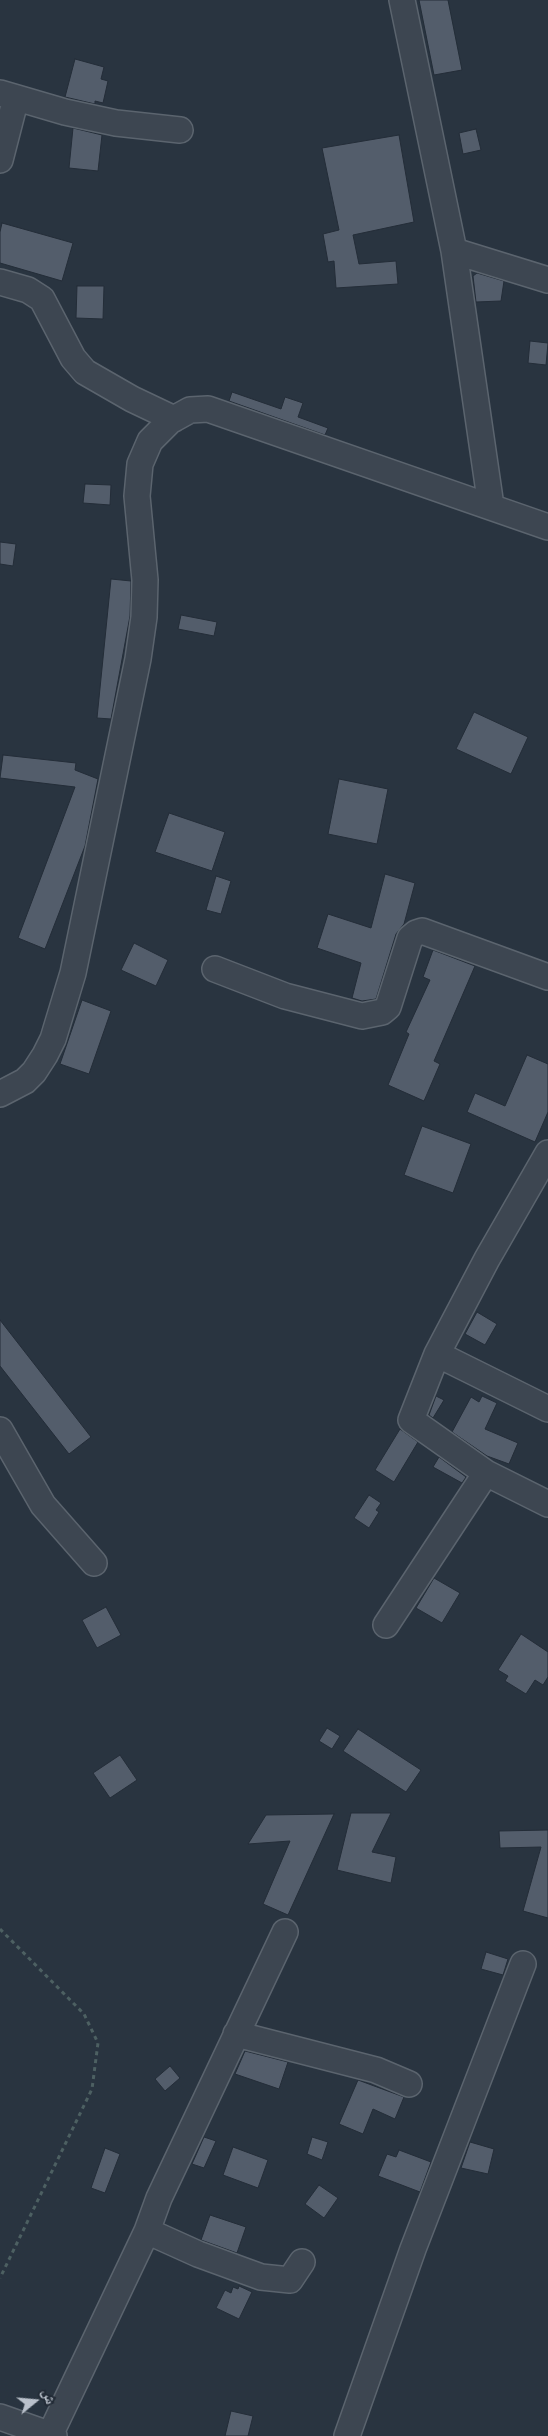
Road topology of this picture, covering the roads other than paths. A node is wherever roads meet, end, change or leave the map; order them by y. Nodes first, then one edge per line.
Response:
1 (402, 0) edge
2 (8, 96) edge
3 (180, 130) dead end
4 (0, 160) edge
5 (454, 251) junction
6 (548, 280) edge
7 (0, 282) edge
8 (174, 419) junction
9 (491, 506) junction
10 (548, 527) edge
11 (215, 969) dead end
12 (548, 977) edge
13 (0, 1094) edge
14 (548, 1153) edge
15 (438, 1354) junction
16 (548, 1409) edge
17 (0, 1430) edge
18 (486, 1474) junction
19 (548, 1504) edge
20 (94, 1563) dead end
21 (386, 1625) dead end
22 (284, 1932) dead end
23 (523, 1964) dead end
24 (236, 2034) junction
25 (409, 2084) dead end
26 (147, 2231) junction
27 (302, 2262) dead end
28 (0, 2417) edge
29 (52, 2435) edge
30 (347, 2436) edge

1 - 5 street
2 - 3 street
2 - 4 street
5 - 6 street
5 - 9 street
7 - 8 street
8 - 9 street
8 - 13 street
9 - 10 street
11 - 12 street
14 - 15 street
15 - 16 street
15 - 18 street
17 - 20 street
18 - 19 street
18 - 21 street
22 - 24 street
23 - 30 street
24 - 25 street
24 - 26 street
26 - 27 street
26 - 29 street
28 - 29 street

